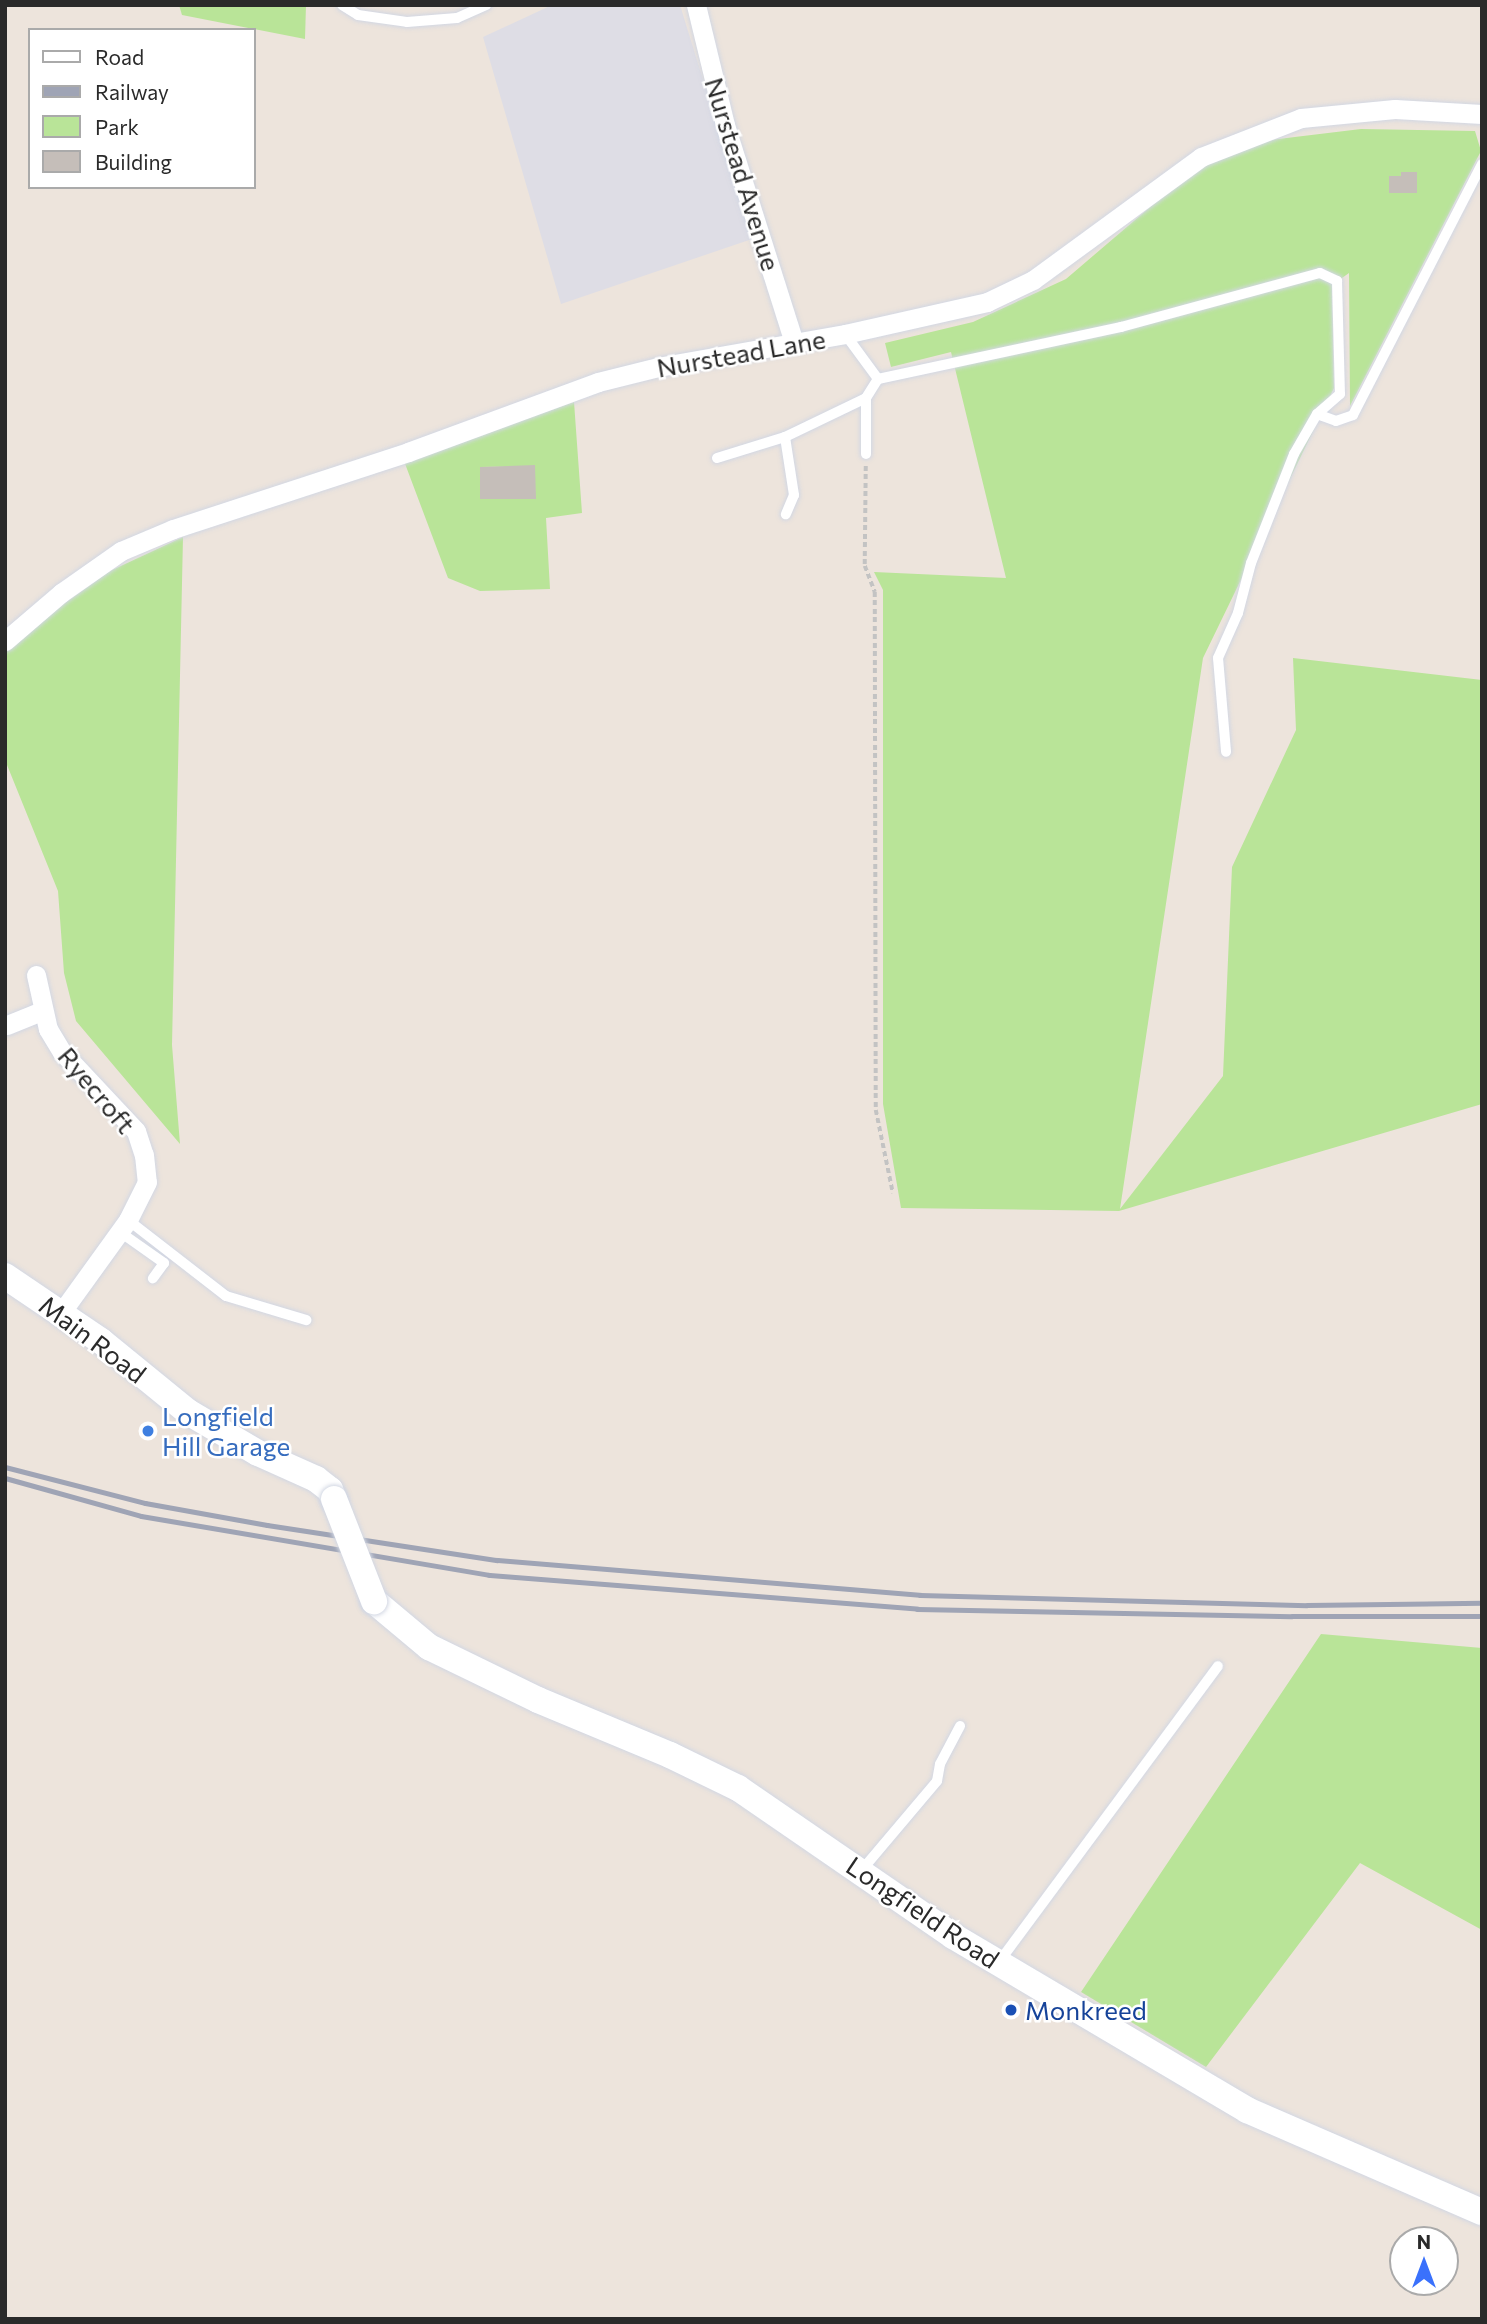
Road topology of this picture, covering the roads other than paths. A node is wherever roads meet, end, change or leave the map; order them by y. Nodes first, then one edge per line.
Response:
1 (342, 5) edge
2 (486, 5) edge
3 (696, 5) edge
4 (1482, 114) edge
5 (1482, 164) edge
6 (845, 334) junction
7 (793, 342) junction
8 (878, 379) junction
9 (866, 398) junction
10 (1317, 414) junction
11 (785, 436) junction
12 (866, 454) road end
13 (718, 458) dead end
14 (786, 514) dead end
15 (5, 641) edge
16 (1226, 752) dead end
17 (36, 975) dead end
18 (42, 1011) junction
19 (7, 1025) dead end
20 (124, 1226) junction
21 (5, 1276) edge
22 (153, 1278) dead end
23 (61, 1312) junction
24 (306, 1320) dead end
25 (374, 1601) joint
26 (1218, 1666) dead end
27 (960, 1726) dead end
28 (860, 1871) junction
29 (999, 1963) junction
30 (1482, 2212) edge

1 - 2 lane
3 - 7 street, Nurstead Avenue
4 - 6 street, Nurstead Lane
5 - 10 lane
6 - 7 street, Nurstead Lane
6 - 8 lane
7 - 15 street, Nurstead Lane
8 - 9 lane
8 - 10 lane
9 - 11 lane
9 - 12 lane
10 - 16 lane
11 - 13 lane
11 - 14 lane
17 - 18 street, Ryecroft
18 - 19 street
18 - 20 street, Ryecroft
20 - 22 lane
20 - 23 street, Ryecroft
20 - 24 lane
21 - 23 main road, Main Road
23 - 25 main road, Main Road, bridge
25 - 28 main road, Longfield Road
26 - 29 lane
27 - 28 lane
28 - 29 main road, Longfield Road
29 - 30 main road, Longfield Road

